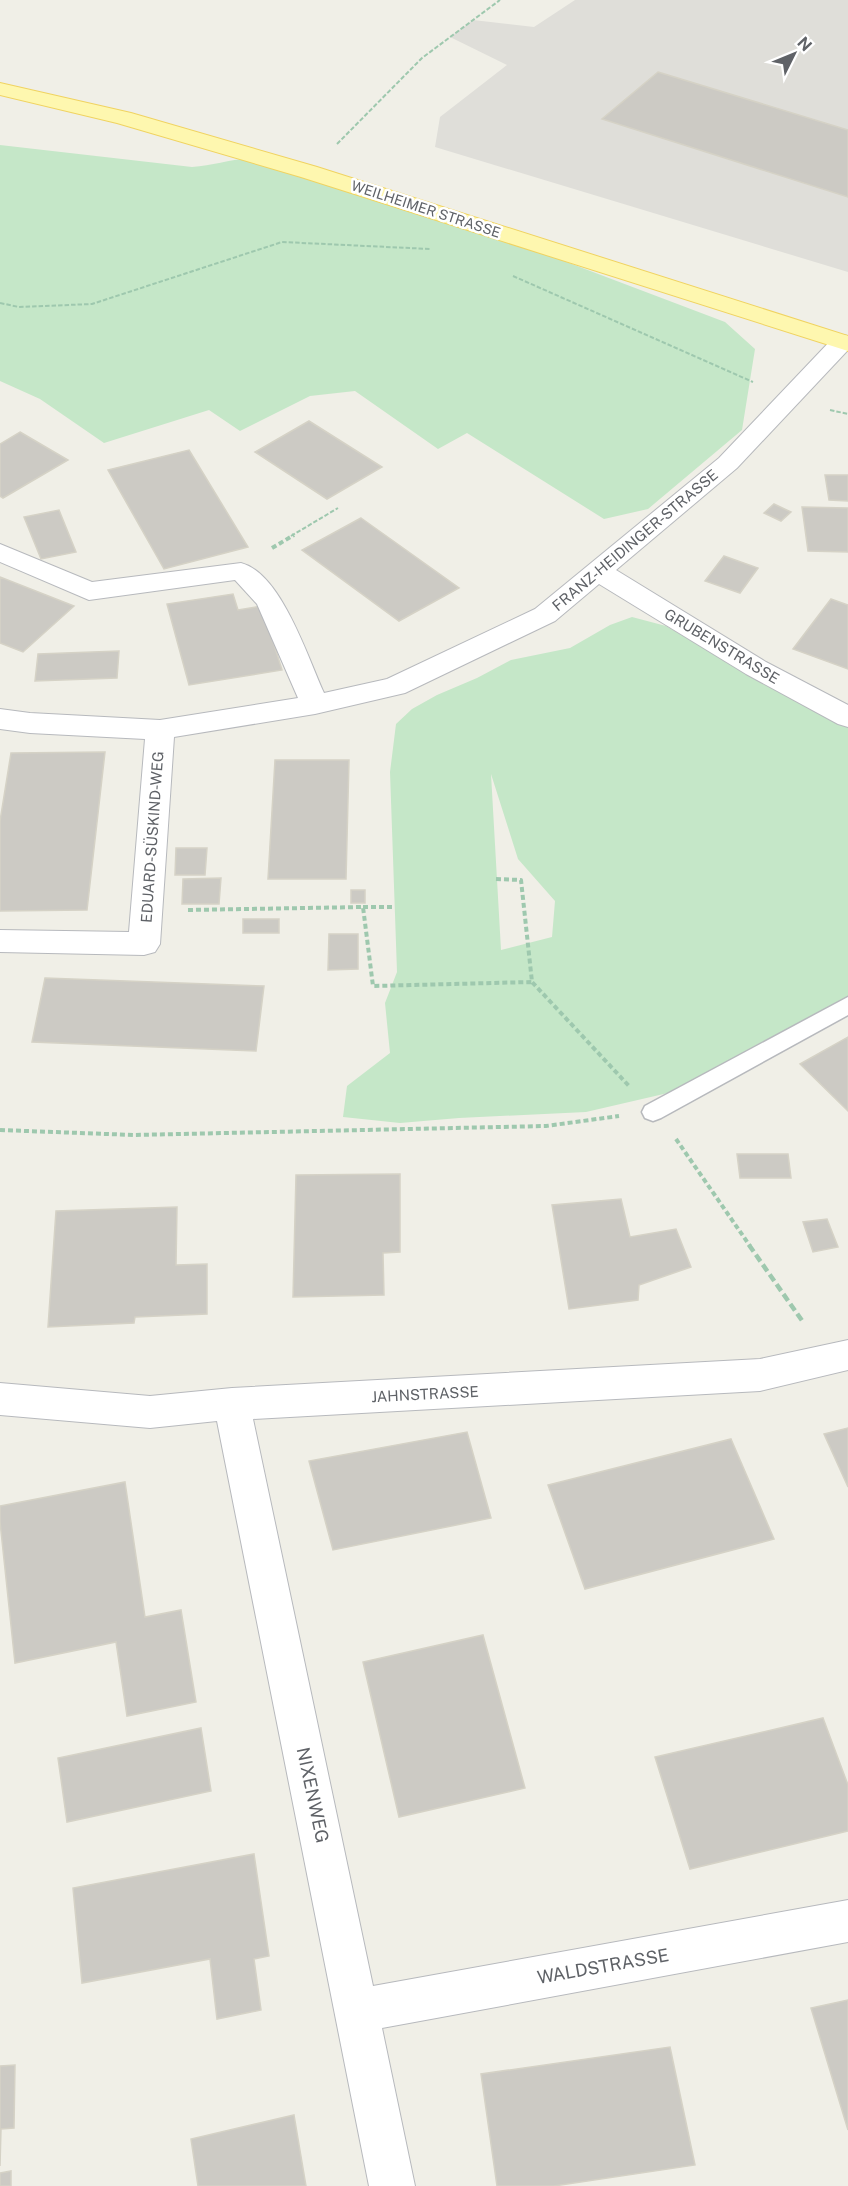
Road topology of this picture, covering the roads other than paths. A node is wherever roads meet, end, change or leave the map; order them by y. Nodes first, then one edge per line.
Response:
1 (0, 89) edge
2 (845, 343) edge
3 (0, 552) edge
4 (598, 571) junction
5 (315, 705) junction
6 (848, 717) edge
7 (0, 719) edge
8 (160, 730) junction
9 (0, 941) edge
10 (848, 1005) edge
11 (653, 1112) road end
12 (848, 1355) edge
13 (0, 1399) edge
14 (232, 1404) junction
15 (848, 1921) edge
16 (357, 2011) junction
17 (392, 2186) edge

1 - 2 main road, WEILHEIMER STRASSE
2 - 4 street, FRANZ-HEIDINGER-STRASSE
3 - 5 street
4 - 5 street, FRANZ-HEIDINGER-STRASSE
4 - 6 street, GRUBENSTRASSE
5 - 8 street, FRANZ-HEIDINGER-STRASSE
7 - 8 street, FRANZ-HEIDINGER-STRASSE
8 - 9 street, EDUARD-SÜSKIND-WEG
10 - 11 lane
12 - 14 street, JAHNSTRASSE
13 - 14 street, JAHNSTRASSE
14 - 16 street, NIXENWEG
15 - 16 street, WALDSTRASSE
16 - 17 street, NIXENWEG

